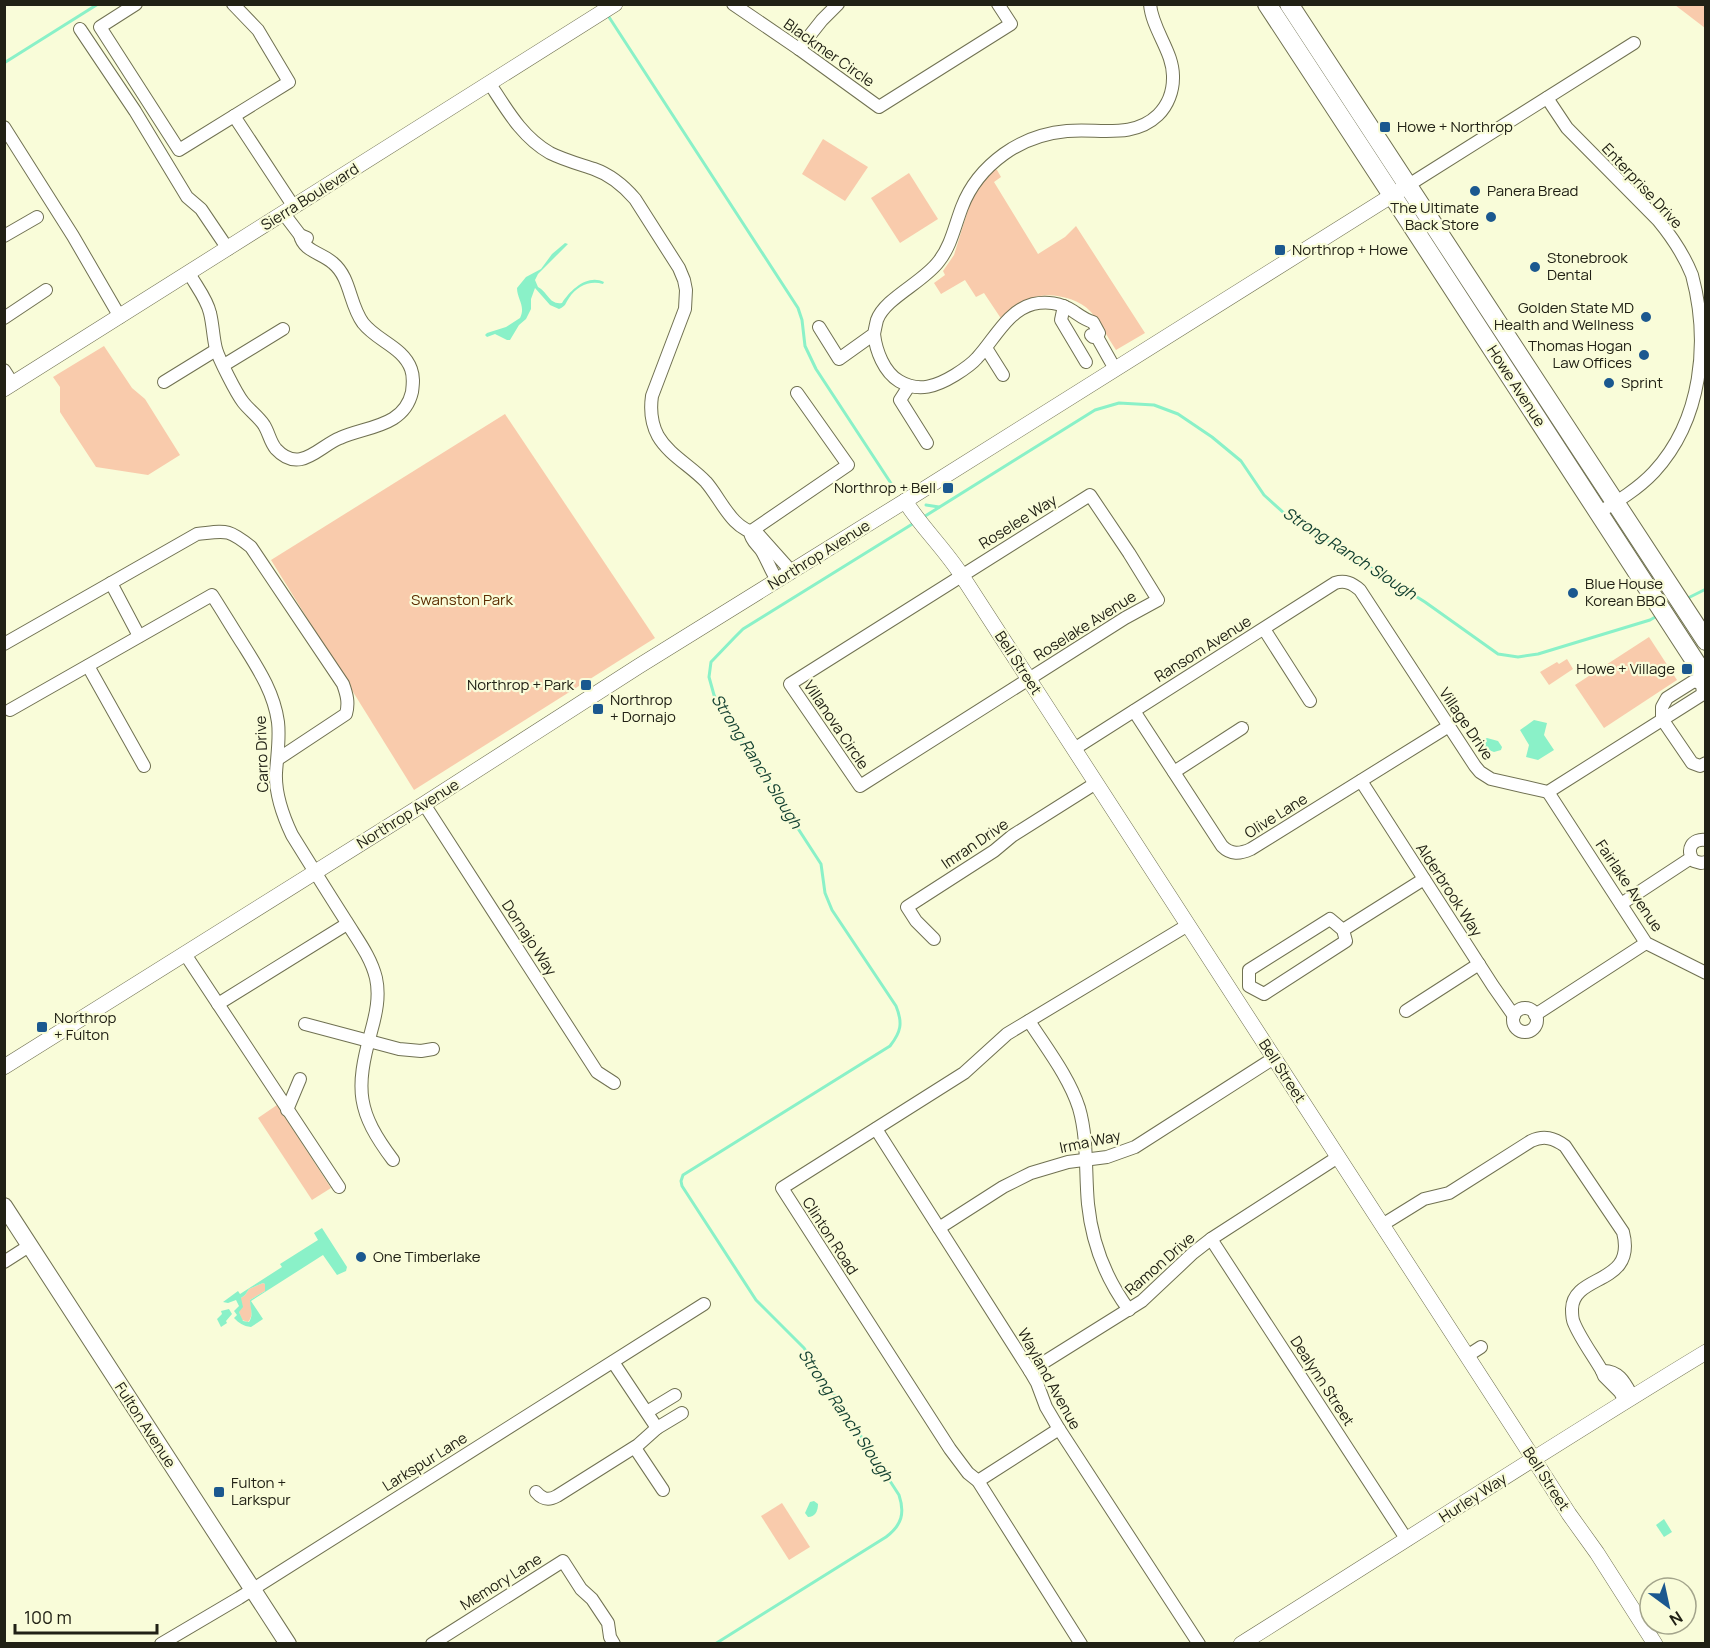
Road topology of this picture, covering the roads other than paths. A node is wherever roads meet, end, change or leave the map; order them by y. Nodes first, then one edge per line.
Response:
1 (136, 4) edge
2 (233, 4) edge
3 (733, 4) edge
4 (838, 4) edge
5 (998, 4) edge
6 (1150, 4) edge
7 (1267, 4) edge
8 (1289, 4) edge
9 (609, 8) edge
10 (80, 29) dead end
11 (1634, 43) dead end
12 (799, 49) junction
13 (490, 84) junction
14 (1547, 98) junction
15 (234, 116) junction
16 (4, 127) edge
17 (1400, 190) junction
18 (289, 210) junction
19 (37, 216) dead end
20 (4, 236) edge
21 (228, 249) junction
22 (189, 273) junction
23 (46, 290) dead end
24 (1064, 306) junction
25 (120, 317) junction
26 (4, 318) edge
27 (819, 327) dead end
28 (283, 329) dead end
29 (874, 334) junction
30 (986, 348) junction
31 (216, 350) junction
32 (1086, 362) dead end
33 (224, 365) junction
34 (1115, 369) junction
35 (4, 370) edge
36 (1003, 375) dead end
37 (164, 382) dead end
38 (909, 386) junction
39 (9, 387) edge
40 (797, 393) dead end
41 (1700, 407) edge
42 (927, 442) dead end
43 (905, 501) junction
44 (1615, 503) junction
45 (1598, 513) junction
46 (750, 532) junction
47 (766, 549) junction
48 (791, 572) junction
49 (962, 576) junction
50 (777, 580) junction
51 (1350, 582) joint
52 (111, 583) junction
53 (1158, 600) joint
54 (1667, 617) junction
55 (1264, 629) junction
56 (140, 636) junction
57 (1706, 641) edge
58 (4, 644) edge
59 (1706, 658) edge
60 (88, 666) junction
61 (1028, 679) junction
62 (1704, 681) edge
63 (1310, 701) dead end
64 (10, 710) dead end
65 (1134, 711) junction
66 (1662, 719) junction
67 (1449, 726) junction
68 (1242, 728) dead end
69 (1074, 749) junction
70 (278, 759) junction
71 (1706, 763) edge
72 (144, 766) dead end
73 (1173, 772) junction
74 (1361, 781) junction
75 (1096, 783) junction
76 (1548, 792) junction
77 (424, 804) junction
78 (1706, 840) edge
79 (1691, 858) junction
80 (1706, 862) edge
81 (315, 872) junction
82 (1424, 879) junction
83 (1621, 903) junction
84 (347, 924) junction
85 (1188, 925) junction
86 (1343, 930) junction
87 (934, 939) dead end
88 (1646, 942) junction
89 (185, 954) junction
90 (1479, 964) junction
91 (1706, 973) edge
92 (1249, 986) junction
93 (1234, 996) junction
94 (218, 1004) junction
95 (1406, 1011) dead end
96 (1535, 1015) junction
97 (1514, 1016) junction
98 (1029, 1021) junction
99 (305, 1024) dead end
100 (368, 1040) junction
101 (433, 1049) dead end
102 (1274, 1058) junction
103 (4, 1067) edge
104 (300, 1079) dead end
105 (615, 1083) dead end
106 (287, 1110) junction
107 (876, 1129) junction
108 (1338, 1157) junction
109 (393, 1160) dead end
110 (1086, 1160) junction
111 (339, 1187) dead end
112 (4, 1206) edge
113 (1382, 1225) junction
114 (939, 1228) junction
115 (1211, 1239) junction
116 (29, 1246) junction
117 (4, 1262) edge
118 (704, 1305) dead end
119 (1129, 1310) junction
120 (1481, 1347) dead end
121 (1706, 1352) edge
122 (1467, 1356) junction
123 (614, 1362) junction
124 (1030, 1371) junction
125 (675, 1395) dead end
126 (1628, 1399) junction
127 (647, 1412) junction
128 (682, 1413) dead end
129 (657, 1428) junction
130 (1059, 1429) junction
131 (635, 1448) junction
132 (1534, 1460) junction
133 (978, 1481) junction
134 (663, 1490) dead end
135 (536, 1492) dead end
136 (1407, 1540) junction
137 (252, 1588) junction
138 (161, 1644) edge
139 (288, 1644) edge
140 (432, 1644) edge
141 (614, 1644) edge
142 (1081, 1644) edge
143 (1199, 1644) edge
144 (1241, 1644) edge
145 (1655, 1644) edge

1 - 15 street
2 - 15 street
3 - 12 street, Blackmer Circle
4 - 12 street
5 - 12 street, Blackmer Circle
6 - 29 street
7 - 17 main road, Howe Avenue
8 - 17 main road, Howe Avenue
9 - 13 street, Sierra Boulevard
10 - 21 street
11 - 14 street, Northrop Avenue
13 - 18 street, Sierra Boulevard
13 - 46 street
14 - 17 street, Northrop Avenue
14 - 41 street, Enterprise Drive
15 - 18 street
16 - 25 street
17 - 34 street, Northrop Avenue
17 - 44 main road, Howe Avenue
17 - 45 main road, Howe Avenue
18 - 21 street, Sierra Boulevard
18 - 33 street
19 - 20 street
21 - 22 street, Sierra Boulevard
22 - 25 street, Sierra Boulevard
22 - 31 street
23 - 26 street
24 - 30 street
24 - 32 street
24 - 34 street
25 - 39 street, Sierra Boulevard
27 - 29 street
28 - 33 street
29 - 38 street
30 - 36 street
30 - 38 street
31 - 33 street
31 - 37 street
34 - 43 street, Northrop Avenue
35 - 39 street
38 - 42 street
40 - 46 street
41 - 44 street, Enterprise Drive
43 - 48 street, Northrop Avenue
43 - 49 street, Bell Street
44 - 45 street, Enterprise Drive
44 - 57 main road, Howe Avenue
45 - 54 main road, Howe Avenue
46 - 47 street
47 - 48 street
47 - 50 street
48 - 50 street, Northrop Avenue
49 - 53 street, Roselee Way
49 - 61 street, Bell Street
49 - 61 street, Villanova Circle
50 - 77 street, Northrop Avenue
51 - 55 street, Ransom Avenue
51 - 67 street, Village Drive
52 - 56 street
52 - 58 street
52 - 70 street
53 - 61 street, Roselake Avenue
54 - 59 main road
54 - 62 main road, Howe Avenue
55 - 63 street
55 - 65 street, Ransom Avenue
56 - 60 street, Carro Drive
56 - 70 street, Carro Drive
60 - 64 street, Carro Drive
60 - 72 street
61 - 69 street, Bell Street
62 - 66 street
65 - 69 street, Ransom Avenue
65 - 73 street, Olive Lane
66 - 71 street
66 - 76 street
67 - 74 street, Olive Lane
67 - 76 street, Village Drive
68 - 73 street
69 - 75 street, Bell Street
70 - 81 street, Carro Drive
73 - 74 street, Olive Lane
74 - 82 street, Alderbrook Way
75 - 85 street, Bell Street
75 - 87 street, Imran Drive
76 - 83 street, Fairlake Avenue
77 - 81 street, Northrop Avenue
77 - 105 street, Dornajo Way
78 - 79 street
79 - 80 street
79 - 83 street
81 - 84 street, Carro Drive
81 - 89 street, Northrop Avenue
82 - 86 street
82 - 90 street, Alderbrook Way
83 - 88 street, Fairlake Avenue
84 - 94 street
84 - 100 street, Carro Drive
85 - 93 street, Bell Street
85 - 98 street, Clinton Road
86 - 92 street
86 - 92 street
88 - 91 street, Fairlake Avenue
88 - 96 street, Alderbrook Way
89 - 94 street
89 - 103 street, Northrop Avenue
90 - 95 street
90 - 97 street, Alderbrook Way
92 - 93 street
93 - 102 street, Bell Street
94 - 106 street
96 - 97 street
96 - 97 street, Alderbrook Way
98 - 107 street, Clinton Road
98 - 110 street
99 - 100 street
100 - 101 street
100 - 109 street, Carro Drive
102 - 108 street, Bell Street
102 - 110 street, Irma Way
104 - 106 street
106 - 111 street
107 - 114 street, Wayland Avenue
107 - 133 street, Clinton Road
108 - 113 street, Bell Street
108 - 115 street, Ramon Drive
110 - 114 street, Irma Way
110 - 119 street
112 - 116 main road, Fulton Avenue
113 - 122 street, Bell Street
113 - 126 street
114 - 124 street, Wayland Avenue
115 - 119 street, Ramon Drive
115 - 136 street, Dealynn Street
116 - 117 street
116 - 137 main road, Fulton Avenue
118 - 123 street, Larkspur Lane
119 - 124 street, Ramon Drive
120 - 122 street
121 - 126 street, Hurley Way
122 - 132 street, Bell Street
123 - 127 street
123 - 137 street, Larkspur Lane
124 - 130 street, Wayland Avenue
125 - 127 street
126 - 132 street, Hurley Way
127 - 129 street
128 - 129 street
129 - 131 street
130 - 133 street
130 - 143 street, Wayland Avenue
131 - 134 street
131 - 135 street
132 - 136 street, Hurley Way
132 - 145 street, Bell Street
133 - 142 street, Clinton Road
136 - 144 street, Hurley Way
137 - 138 street, Larkspur Lane
137 - 139 main road, Fulton Avenue
140 - 141 street, Memory Lane

